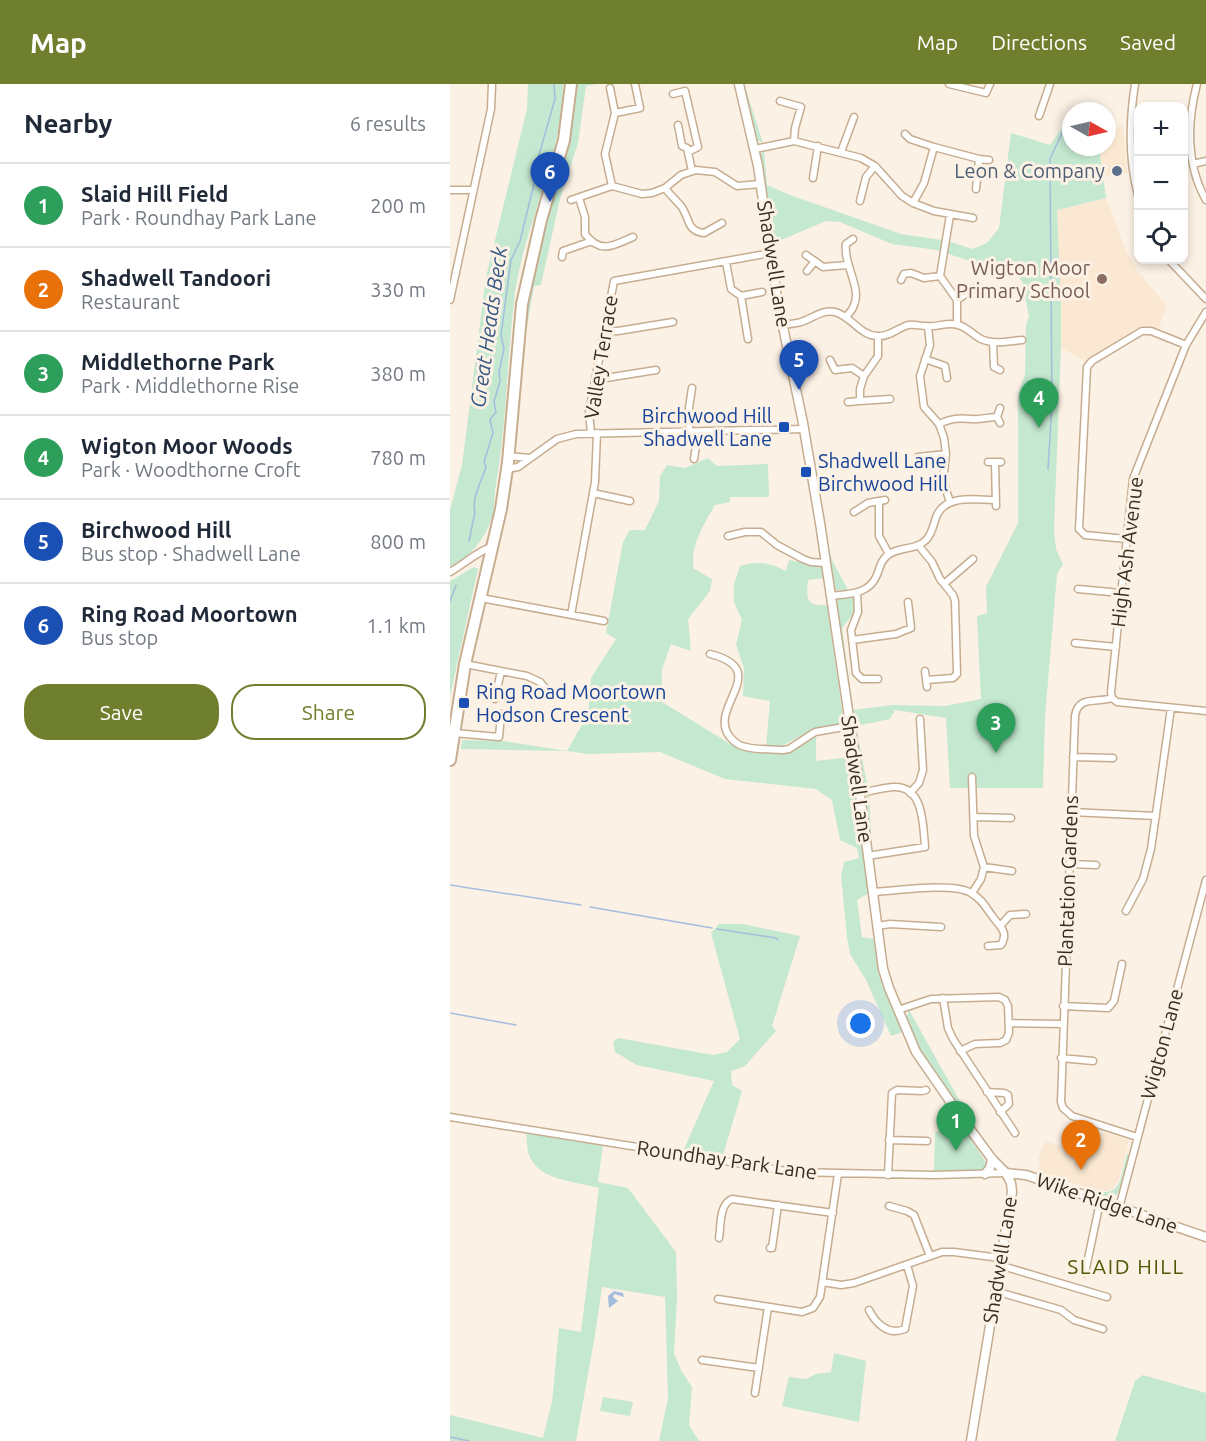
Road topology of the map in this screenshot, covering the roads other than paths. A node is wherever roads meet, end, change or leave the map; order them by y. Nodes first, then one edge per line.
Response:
1 (492, 84) edge
2 (571, 84) edge
3 (635, 84) edge
4 (739, 84) edge
5 (949, 84) edge
6 (990, 84) edge
7 (1050, 84) edge
8 (1136, 84) edge
9 (1197, 84) edge
10 (610, 88) dead end
11 (673, 94) dead end
12 (780, 101) dead end
13 (801, 106) junction
14 (809, 112) dead end
15 (615, 113) junction
16 (1039, 116) dead end
17 (854, 117) dead end
18 (678, 125) dead end
19 (905, 134) dead end
20 (794, 141) junction
21 (818, 146) junction
22 (934, 147) junction
23 (755, 149) junction
24 (688, 152) junction
25 (841, 152) junction
26 (979, 159) junction
27 (989, 160) dead end
28 (1206, 161) edge
29 (1193, 164) junction
30 (875, 166) junction
31 (692, 171) junction
32 (813, 178) dead end
33 (1134, 180) edge
34 (761, 184) junction
35 (612, 186) junction
36 (665, 188) junction
37 (976, 189) dead end
38 (450, 190) edge
39 (473, 190) junction
40 (579, 198) junction
41 (571, 200) dead end
42 (1206, 200) edge
43 (860, 201) dead end
44 (913, 203) junction
45 (950, 215) junction
46 (973, 218) dead end
47 (722, 223) dead end
48 (690, 227) junction
49 (683, 233) dead end
50 (633, 237) dead end
51 (853, 239) dead end
52 (592, 241) junction
53 (771, 253) junction
54 (806, 255) dead end
55 (562, 257) dead end
56 (815, 261) junction
57 (726, 262) junction
58 (1172, 264) edge
59 (847, 265) junction
60 (807, 271) dead end
61 (902, 275) dead end
62 (940, 276) junction
63 (762, 292) dead end
64 (1001, 293) dead end
65 (450, 295) edge
66 (741, 296) junction
67 (1206, 299) edge
68 (450, 300) edge
69 (957, 300) junction
70 (1206, 312) edge
71 (846, 317) junction
72 (674, 322) dead end
73 (957, 324) junction
74 (783, 325) junction
75 (928, 327) junction
76 (605, 331) junction
77 (878, 336) junction
78 (748, 339) dead end
79 (1022, 340) dead end
80 (993, 342) junction
81 (1186, 345) junction
82 (925, 358) junction
83 (830, 360) dead end
84 (953, 364) dead end
85 (945, 366) junction
86 (656, 370) dead end
87 (988, 373) dead end
88 (864, 376) junction
89 (596, 377) junction
90 (947, 378) dead end
91 (690, 390) dead end
92 (890, 399) dead end
93 (860, 401) junction
94 (848, 402) dead end
95 (1000, 408) dead end
96 (939, 424) junction
97 (803, 429) junction
98 (689, 432) junction
99 (698, 432) junction
100 (594, 433) junction
101 (946, 454) junction
102 (508, 456) junction
103 (918, 457) dead end
104 (529, 458) junction
105 (694, 459) dead end
106 (995, 462) dead end
107 (507, 469) junction
108 (593, 493) junction
109 (630, 501) dead end
110 (950, 502) junction
111 (854, 512) dead end
112 (728, 536) dead end
113 (1126, 539) junction
114 (919, 546) junction
115 (492, 548) junction
116 (889, 554) junction
117 (476, 556) junction
118 (973, 559) dead end
119 (489, 561) junction
120 (825, 563) junction
121 (450, 572) edge
122 (944, 584) junction
123 (1078, 589) dead end
124 (857, 592) junction
125 (1121, 593) junction
126 (830, 596) junction
127 (481, 598) junction
128 (908, 602) dead end
129 (571, 615) junction
130 (604, 621) dead end
131 (852, 640) junction
132 (1075, 643) dead end
133 (1116, 647) junction
134 (710, 654) dead end
135 (465, 664) junction
136 (501, 670) junction
137 (925, 671) dead end
138 (878, 679) dead end
139 (551, 695) dead end
140 (1112, 698) junction
141 (495, 699) dead end
142 (1171, 708) junction
143 (1206, 711) edge
144 (501, 714) dead end
145 (920, 719) dead end
146 (851, 721) junction
147 (453, 733) junction
148 (1073, 757) junction
149 (1113, 758) dead end
150 (450, 760) edge
151 (972, 777) dead end
152 (910, 792) junction
153 (860, 793) junction
154 (1071, 812) junction
155 (1156, 816) junction
156 (975, 817) junction
157 (1011, 818) dead end
158 (867, 856) junction
159 (1069, 864) junction
160 (1096, 865) dead end
161 (984, 867) junction
162 (1012, 871) dead end
163 (1206, 880) edge
164 (873, 892) junction
165 (972, 893) junction
166 (1126, 911) dead end
167 (1026, 914) dead end
168 (1001, 925) junction
169 (877, 926) junction
170 (941, 927) dead end
171 (988, 946) dead end
172 (1122, 964) dead end
173 (943, 998) junction
174 (1064, 1006) junction
175 (898, 1010) junction
176 (1009, 1023) junction
177 (1063, 1024) junction
178 (960, 1051) junction
179 (1062, 1058) junction
180 (1093, 1061) dead end
181 (926, 1090) dead end
182 (987, 1092) junction
183 (1000, 1112) junction
184 (450, 1117) edge
185 (1015, 1133) dead end
186 (1137, 1137) junction
187 (889, 1140) junction
188 (927, 1141) dead end
189 (992, 1159) junction
190 (1006, 1173) junction
191 (838, 1174) junction
192 (986, 1174) junction
193 (888, 1175) junction
194 (1100, 1202) junction
195 (778, 1205) junction
196 (889, 1206) dead end
197 (1119, 1208) junction
198 (833, 1213) junction
199 (1206, 1237) edge
200 (720, 1238) dead end
201 (770, 1248) dead end
202 (930, 1256) junction
203 (1000, 1262) junction
204 (907, 1265) junction
205 (1085, 1273) dead end
206 (822, 1282) junction
207 (995, 1292) junction
208 (1107, 1297) dead end
209 (718, 1299) dead end
210 (768, 1307) junction
211 (869, 1310) dead end
212 (1103, 1329) dead end
213 (702, 1359) dead end
214 (759, 1368) junction
215 (755, 1394) dead end
216 (971, 1441) edge

1 - 39 street
2 - 102 highway
3 - 15 street
4 - 23 street, Shadwell Lane
5 - 6 street
7 - 16 street
8 - 33 street
9 - 29 street
10 - 15 street
11 - 24 street
12 - 13 street
13 - 14 street
13 - 20 street
15 - 35 street
17 - 25 street
18 - 24 street
19 - 22 street
20 - 21 street
20 - 23 street
21 - 25 street
21 - 32 street
22 - 26 street
22 - 44 street
23 - 34 street, Shadwell Lane
24 - 31 street
25 - 30 street
26 - 27 street
26 - 37 street
28 - 29 street
29 - 42 street
30 - 43 street
30 - 44 street
31 - 34 street
31 - 36 street
34 - 53 street, Shadwell Lane
35 - 36 street
35 - 40 street
36 - 48 street
38 - 39 street
39 - 65 street
40 - 41 street
40 - 52 street
44 - 45 street
45 - 46 street
45 - 62 street
47 - 48 street
48 - 49 street
50 - 52 street
51 - 59 street
52 - 55 street
53 - 57 street
53 - 74 street, Shadwell Lane
54 - 56 street
56 - 59 street
56 - 60 street
57 - 66 street
57 - 76 street, Valley Terrace
58 - 67 street
59 - 71 street
61 - 62 street
62 - 69 street
63 - 66 street
64 - 69 street
65 - 68 street
66 - 78 street
69 - 73 street
70 - 81 street, High Ash Avenue
71 - 74 street
71 - 77 street
72 - 76 street
73 - 75 street
73 - 80 street
74 - 97 street, Shadwell Lane
75 - 77 street
75 - 82 street
76 - 89 street, Valley Terrace
77 - 88 street
79 - 80 street
80 - 87 street
81 - 113 street, High Ash Avenue
81 - 113 street
82 - 85 street
82 - 96 street
83 - 88 street
84 - 85 street
85 - 90 street
86 - 89 street
88 - 93 street
89 - 100 street, Valley Terrace
91 - 98 street
92 - 93 street
93 - 94 street
95 - 96 street
96 - 101 street
97 - 99 street
97 - 120 street, Shadwell Lane
98 - 99 street
98 - 100 street
99 - 105 street
100 - 104 street
100 - 108 street, Valley Terrace
101 - 103 street
101 - 110 street
102 - 104 street
102 - 107 highway
104 - 107 street
106 - 110 street
107 - 115 highway
108 - 109 street
108 - 129 street, Valley Terrace
110 - 114 street
111 - 116 street
112 - 120 street
113 - 125 street, High Ash Avenue
114 - 116 street
114 - 122 street
115 - 117 street
115 - 119 highway
116 - 124 street
117 - 119 street
117 - 121 street
118 - 122 street
119 - 127 highway
120 - 126 street, Shadwell Lane
122 - 137 street
123 - 125 street
124 - 126 street
124 - 131 street
125 - 133 street, High Ash Avenue
126 - 146 street, Shadwell Lane
127 - 129 street
127 - 135 highway
128 - 131 street
129 - 130 street
131 - 138 street
132 - 133 street
133 - 140 street, High Ash Avenue
134 - 146 street
135 - 136 street
135 - 147 highway
136 - 139 street
136 - 141 street
140 - 142 street, Plantation Gardens
140 - 148 street, Plantation Gardens
142 - 143 street, Plantation Gardens
142 - 155 street
144 - 147 street
145 - 152 street
146 - 153 street, Shadwell Lane
147 - 150 highway
148 - 149 street
148 - 154 street, Plantation Gardens
151 - 156 street
152 - 153 street
152 - 158 street
153 - 158 street, Shadwell Lane
154 - 155 street
154 - 159 street, Plantation Gardens
155 - 166 street
156 - 157 street
156 - 161 street
158 - 164 street, Shadwell Lane
159 - 160 street
159 - 174 street, Plantation Gardens
161 - 162 street
161 - 165 street
163 - 186 street, Wigton Lane
164 - 165 street
164 - 169 street, Shadwell Lane
165 - 168 street
167 - 168 street
168 - 171 street
169 - 170 street
169 - 175 street, Shadwell Lane
172 - 174 street
173 - 175 street
173 - 176 street
173 - 178 street
174 - 177 street, Plantation Gardens
175 - 189 street, Shadwell Lane
176 - 177 street
176 - 178 street
177 - 179 street, Plantation Gardens
178 - 182 street
179 - 180 street
179 - 186 street, Plantation Gardens
181 - 187 street
182 - 183 street
182 - 183 street
183 - 185 street
184 - 191 street, Roundhay Park Lane
186 - 197 street, Wigton Lane
187 - 188 street
187 - 193 street
189 - 190 street, Shadwell Lane
189 - 192 street
190 - 192 street, Roundhay Park Lane
190 - 194 street, Wike Ridge Lane
190 - 203 street, Shadwell Lane
191 - 193 street, Roundhay Park Lane
191 - 198 street
192 - 193 street, Roundhay Park Lane
194 - 197 street, Wike Ridge Lane
194 - 205 street
195 - 198 street
195 - 200 street
195 - 201 street
196 - 202 street
197 - 199 street, Wike Ridge Lane
198 - 206 street
202 - 203 street
202 - 204 street
203 - 207 street, Shadwell Lane
203 - 208 street
204 - 206 street
204 - 211 street
206 - 210 street
207 - 212 street
207 - 216 street, Shadwell Lane
209 - 210 street
210 - 214 street
213 - 214 street
214 - 215 street

